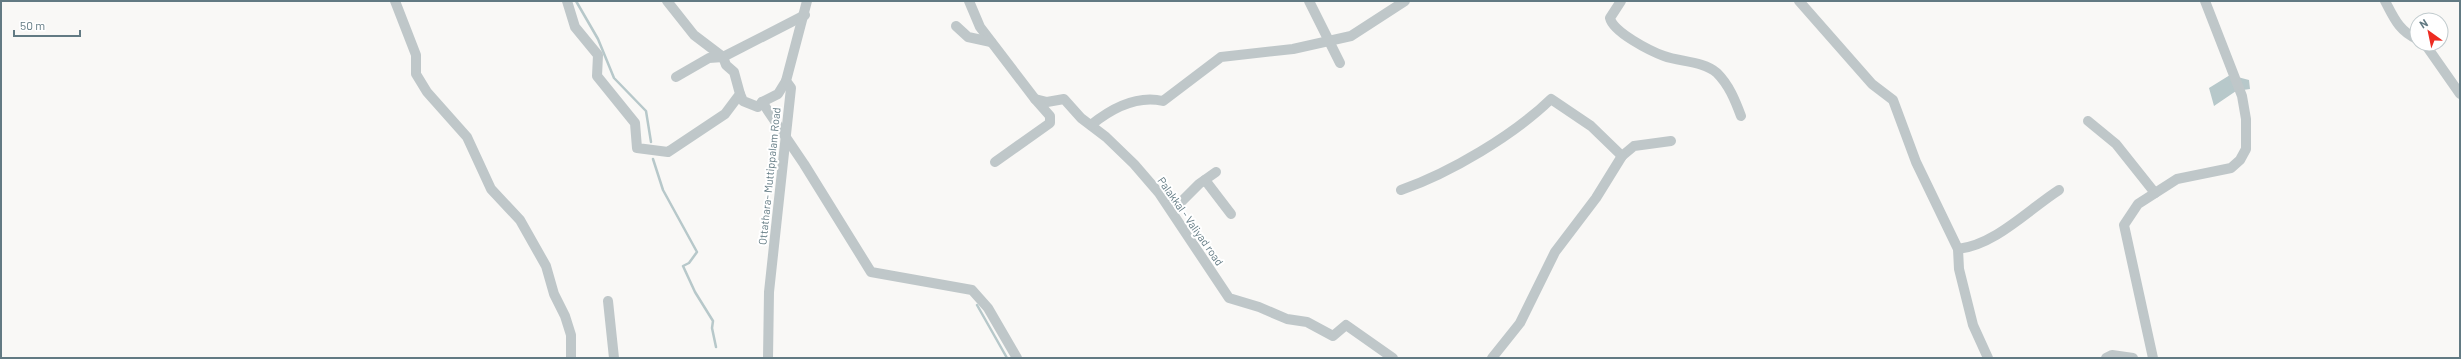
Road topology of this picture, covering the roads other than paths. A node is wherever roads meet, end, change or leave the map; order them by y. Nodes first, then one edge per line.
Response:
1 (395, 1) edge
2 (567, 1) edge
3 (667, 1) edge
4 (806, 1) edge
5 (969, 1) edge
6 (1309, 1) edge
7 (1405, 1) edge
8 (1621, 1) edge
9 (1799, 1) edge
10 (2205, 1) edge
11 (2385, 1) edge
12 (805, 15) junction
13 (956, 26) dead end
14 (2409, 35) edge
15 (1329, 41) junction
16 (991, 42) junction
17 (2431, 52) edge
18 (724, 57) junction
19 (1340, 63) dead end
20 (676, 77) dead end
21 (786, 81) junction
22 (740, 94) junction
23 (2460, 94) edge
24 (1035, 99) junction
25 (762, 102) junction
26 (1742, 116) dead end
27 (2088, 121) dead end
28 (1091, 125) junction
29 (786, 135) junction
30 (1671, 140) dead end
31 (1622, 156) junction
32 (995, 162) dead end
33 (1216, 172) dead end
34 (1205, 180) junction
35 (1402, 190) dead end
36 (2059, 190) dead end
37 (2154, 193) junction
38 (1172, 211) junction
39 (1231, 214) dead end
40 (1958, 249) junction
41 (608, 302) dead end
42 (571, 358) edge
43 (614, 358) edge
44 (768, 358) edge
45 (1017, 358) edge
46 (1393, 358) edge
47 (1492, 358) edge
48 (1988, 358) edge
49 (2106, 358) edge
50 (2133, 358) edge
51 (2153, 358) edge

1 - 42 street
2 - 22 street
3 - 18 street
4 - 12 street, Ottathara- Muttippalam Road
5 - 16 street
6 - 15 street
7 - 15 street
8 - 26 street
9 - 40 street
10 - 37 street
11 - 14 street
12 - 18 street
12 - 21 street, Ottathara- Muttippalam Road
13 - 16 street
15 - 19 street
15 - 28 street
16 - 24 street
17 - 23 street
18 - 20 street
18 - 22 street
21 - 25 street
21 - 29 street, Ottathara- Muttippalam Road
22 - 25 street
24 - 28 street, Palakkal - Valiyad road
24 - 32 street
25 - 29 street
27 - 37 street
28 - 38 street, Palakkal - Valiyad road
29 - 44 street, Ottathara- Muttippalam Road
29 - 45 street
30 - 31 street
31 - 35 street
31 - 47 street
33 - 34 street
34 - 38 street
34 - 39 street
36 - 40 street
37 - 51 street
38 - 46 street, Palakkal - Valiyad road
40 - 48 street
41 - 43 street
49 - 50 street

